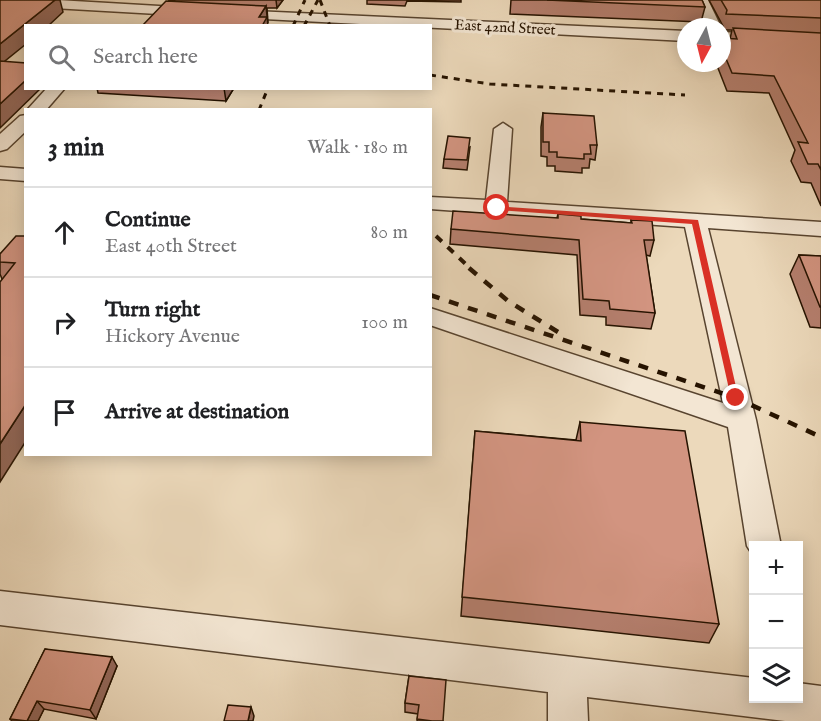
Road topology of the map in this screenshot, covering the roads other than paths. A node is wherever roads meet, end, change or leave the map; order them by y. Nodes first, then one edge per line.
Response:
1 (701, 0) edge
2 (0, 2) edge
3 (142, 5) edge
4 (709, 18) edge
5 (123, 24) edge
6 (423, 24) edge
7 (432, 24) edge
8 (613, 26) junction
9 (491, 27) junction
10 (677, 32) edge
11 (731, 37) edge
12 (821, 42) edge
13 (55, 90) edge
14 (38, 108) edge
15 (24, 122) edge
16 (503, 129) dead end
17 (0, 145) edge
18 (14, 174) edge
19 (0, 192) edge
20 (432, 203) edge
21 (497, 208) junction
22 (695, 221) junction
23 (821, 229) edge
24 (432, 317) edge
25 (741, 420) junction
26 (763, 541) edge
27 (0, 608) edge
28 (567, 677) junction
29 (749, 698) edge
30 (782, 703) edge
31 (804, 707) edge
32 (568, 721) edge

1 - 4 street
2 - 3 street, East 42nd Street
3 - 5 street
3 - 6 street, East 42nd Street
7 - 9 street, East 42nd Street
8 - 9 street, East 42nd Street
8 - 9 street
8 - 10 street
11 - 12 street
13 - 14 street
15 - 17 street
16 - 21 street
18 - 19 street
20 - 21 street
21 - 22 street
22 - 23 street
22 - 25 street
24 - 25 street
25 - 26 street
27 - 28 street
28 - 29 street
28 - 32 street
30 - 31 street

